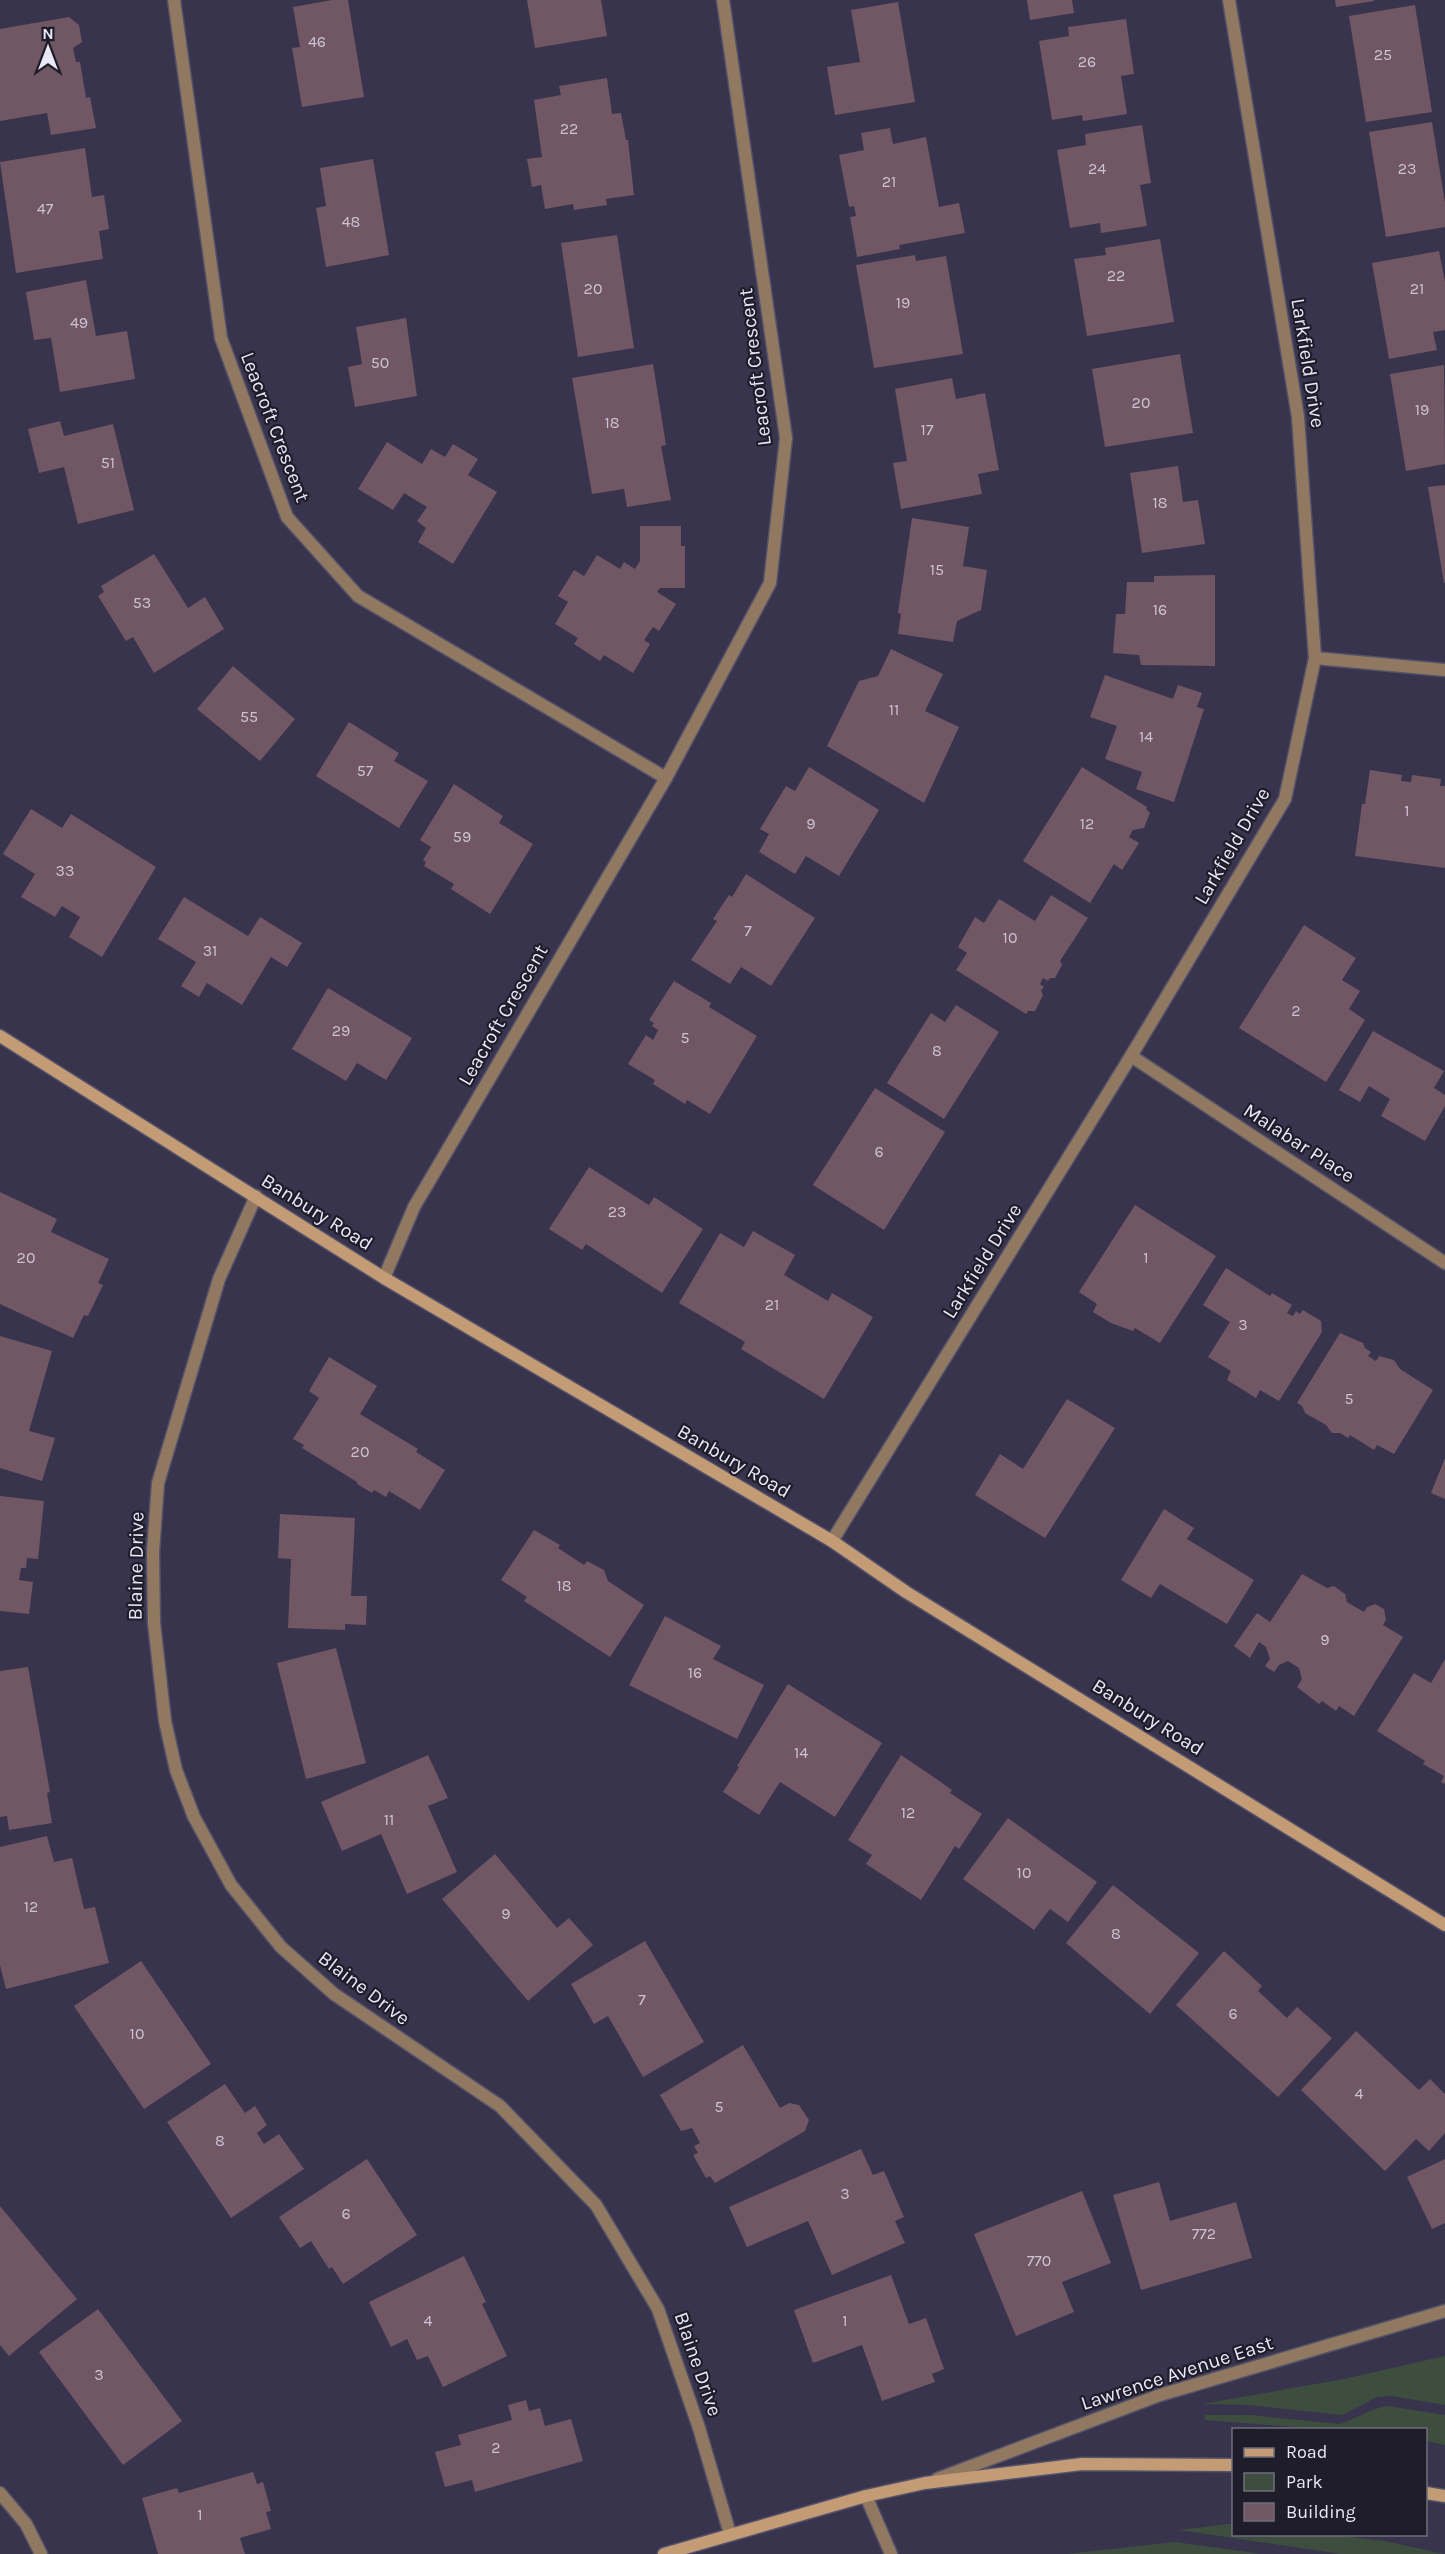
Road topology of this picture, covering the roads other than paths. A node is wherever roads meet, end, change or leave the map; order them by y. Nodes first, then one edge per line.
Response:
1 (174, 0) edge
2 (723, 0) edge
3 (1229, 0) edge
4 (1315, 658) junction
5 (1445, 670) edge
6 (666, 777) junction
7 (0, 1036) edge
8 (1131, 1056) junction
9 (256, 1196) junction
10 (1445, 1263) edge
11 (384, 1278) junction
12 (832, 1541) junction
13 (1445, 1925) edge
14 (1445, 2311) edge
15 (1232, 2465) edge
16 (925, 2483) junction
17 (0, 2493) edge
18 (1427, 2493) edge
19 (866, 2496) junction
20 (1445, 2496) edge
21 (730, 2534) junction
22 (41, 2554) edge
23 (664, 2554) edge
24 (891, 2554) edge

1 - 6 street, Leacroft Crescent
2 - 6 street, Leacroft Crescent
3 - 4 street, Larkfield Drive
4 - 5 street
4 - 8 street, Larkfield Drive
6 - 11 street, Leacroft Crescent
7 - 9 street, Banbury Road
8 - 10 street, Malabar Place
8 - 12 street, Larkfield Drive
9 - 11 street, Banbury Road
9 - 21 street, Blaine Drive
11 - 12 street, Banbury Road
12 - 13 street, Banbury Road
14 - 16 street, Lawrence Avenue East
15 - 16 street, Lawrence Avenue East
16 - 19 street, Lawrence Avenue East
17 - 22 street
18 - 20 street
19 - 21 street, Lawrence Avenue East
19 - 24 street
21 - 23 street, Lawrence Avenue East

